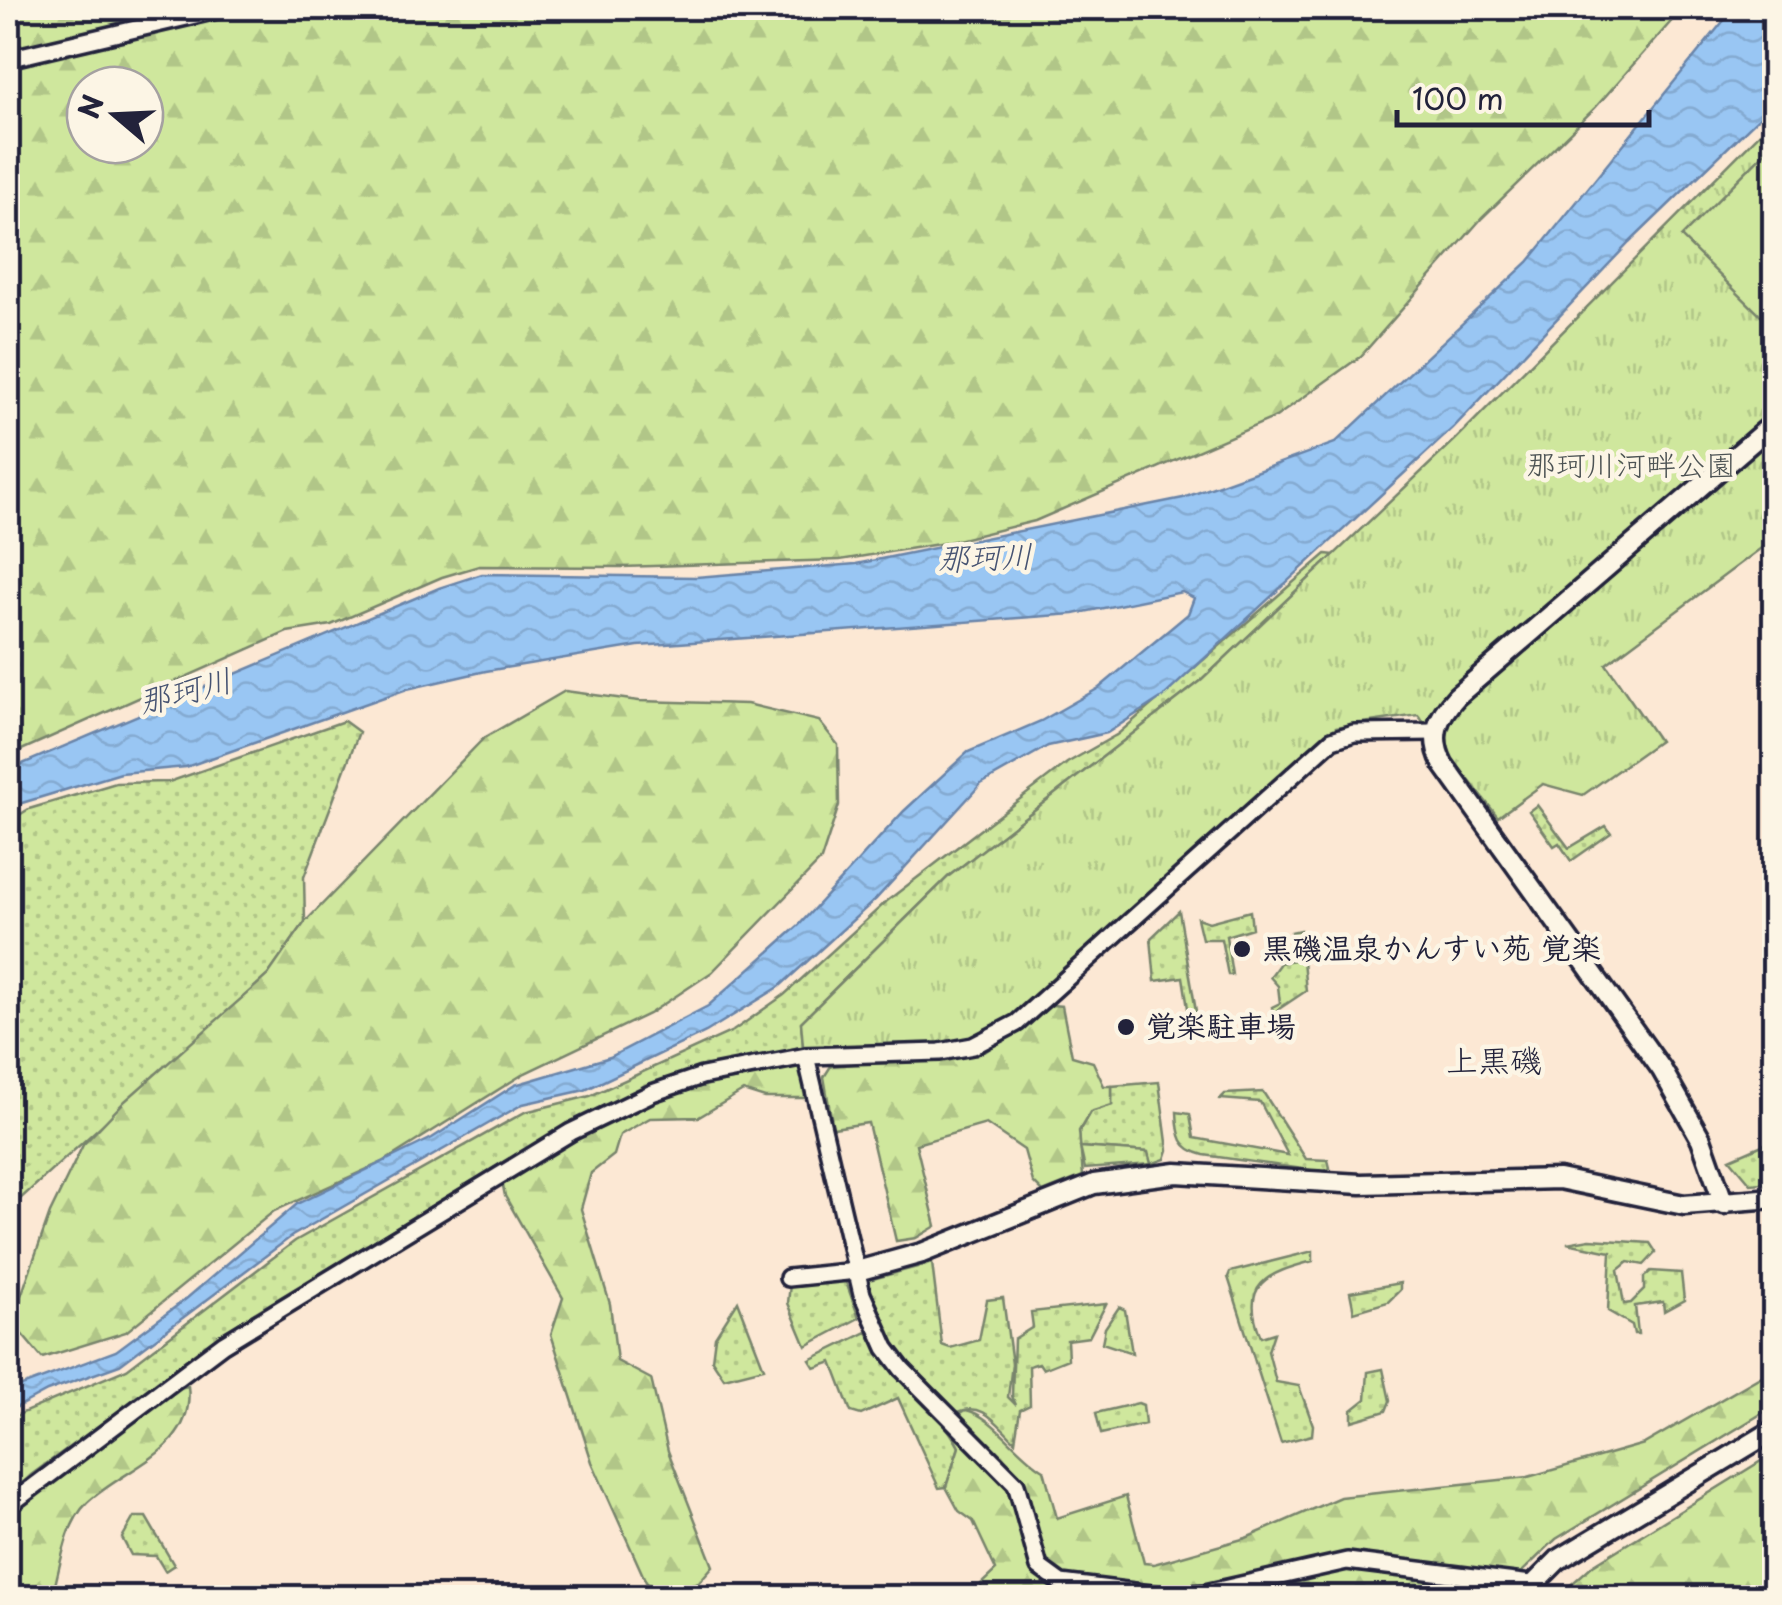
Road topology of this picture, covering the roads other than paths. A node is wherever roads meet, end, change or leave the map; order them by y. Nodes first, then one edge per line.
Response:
1 (225, 8) edge
2 (8, 59) edge
3 (1774, 423) edge
4 (1435, 732) junction
5 (806, 1056) junction
6 (1774, 1198) edge
7 (1724, 1204) junction
8 (857, 1271) junction
9 (788, 1278) dead end
10 (1774, 1430) edge
11 (8, 1506) edge
12 (1526, 1591) edge
13 (1548, 1598) edge

1 - 2 street
3 - 4 street
4 - 5 street
4 - 7 street
5 - 8 street
5 - 11 street
6 - 7 street
7 - 8 street
8 - 9 street
8 - 12 street
10 - 12 street
12 - 13 street

